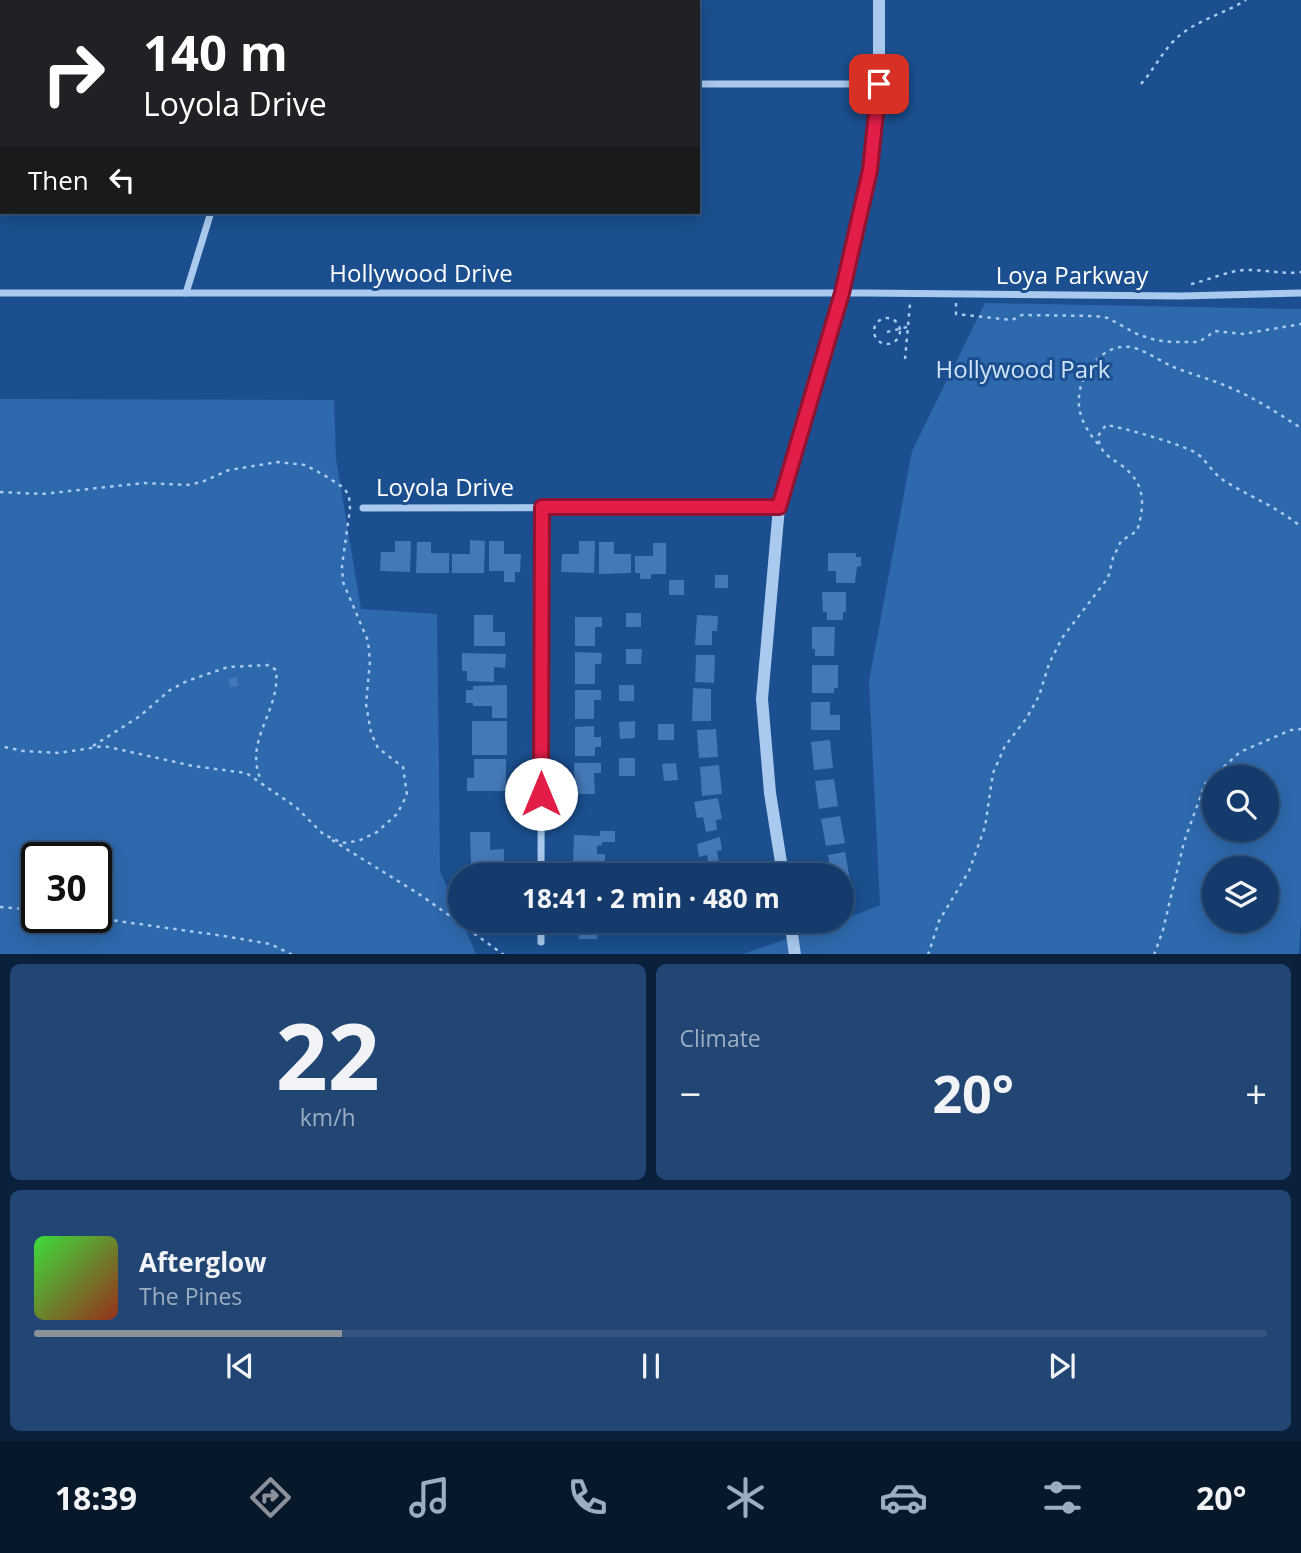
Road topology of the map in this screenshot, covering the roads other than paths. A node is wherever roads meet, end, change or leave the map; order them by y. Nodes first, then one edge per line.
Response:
1 (879, 0) edge
2 (700, 84) edge
3 (879, 84) junction
4 (901, 85) dead end
5 (210, 214) edge
6 (0, 293) edge
7 (187, 293) junction
8 (842, 293) junction
9 (1301, 293) edge
10 (542, 507) junction
11 (779, 507) junction
12 (363, 508) dead end
13 (541, 863) edge
14 (781, 863) edge
15 (541, 933) edge
16 (792, 933) edge
17 (541, 942) dead end
18 (794, 954) edge

1 - 3 street
2 - 3 street
3 - 4 lane
3 - 8 street
5 - 7 street
6 - 7 street, Hollywood Drive
7 - 8 street, Hollywood Drive
8 - 9 street, Loya Parkway
8 - 11 street
10 - 11 street, Loyola Drive
10 - 12 street, Loyola Drive
10 - 13 street
11 - 14 street
15 - 17 street
16 - 18 street

